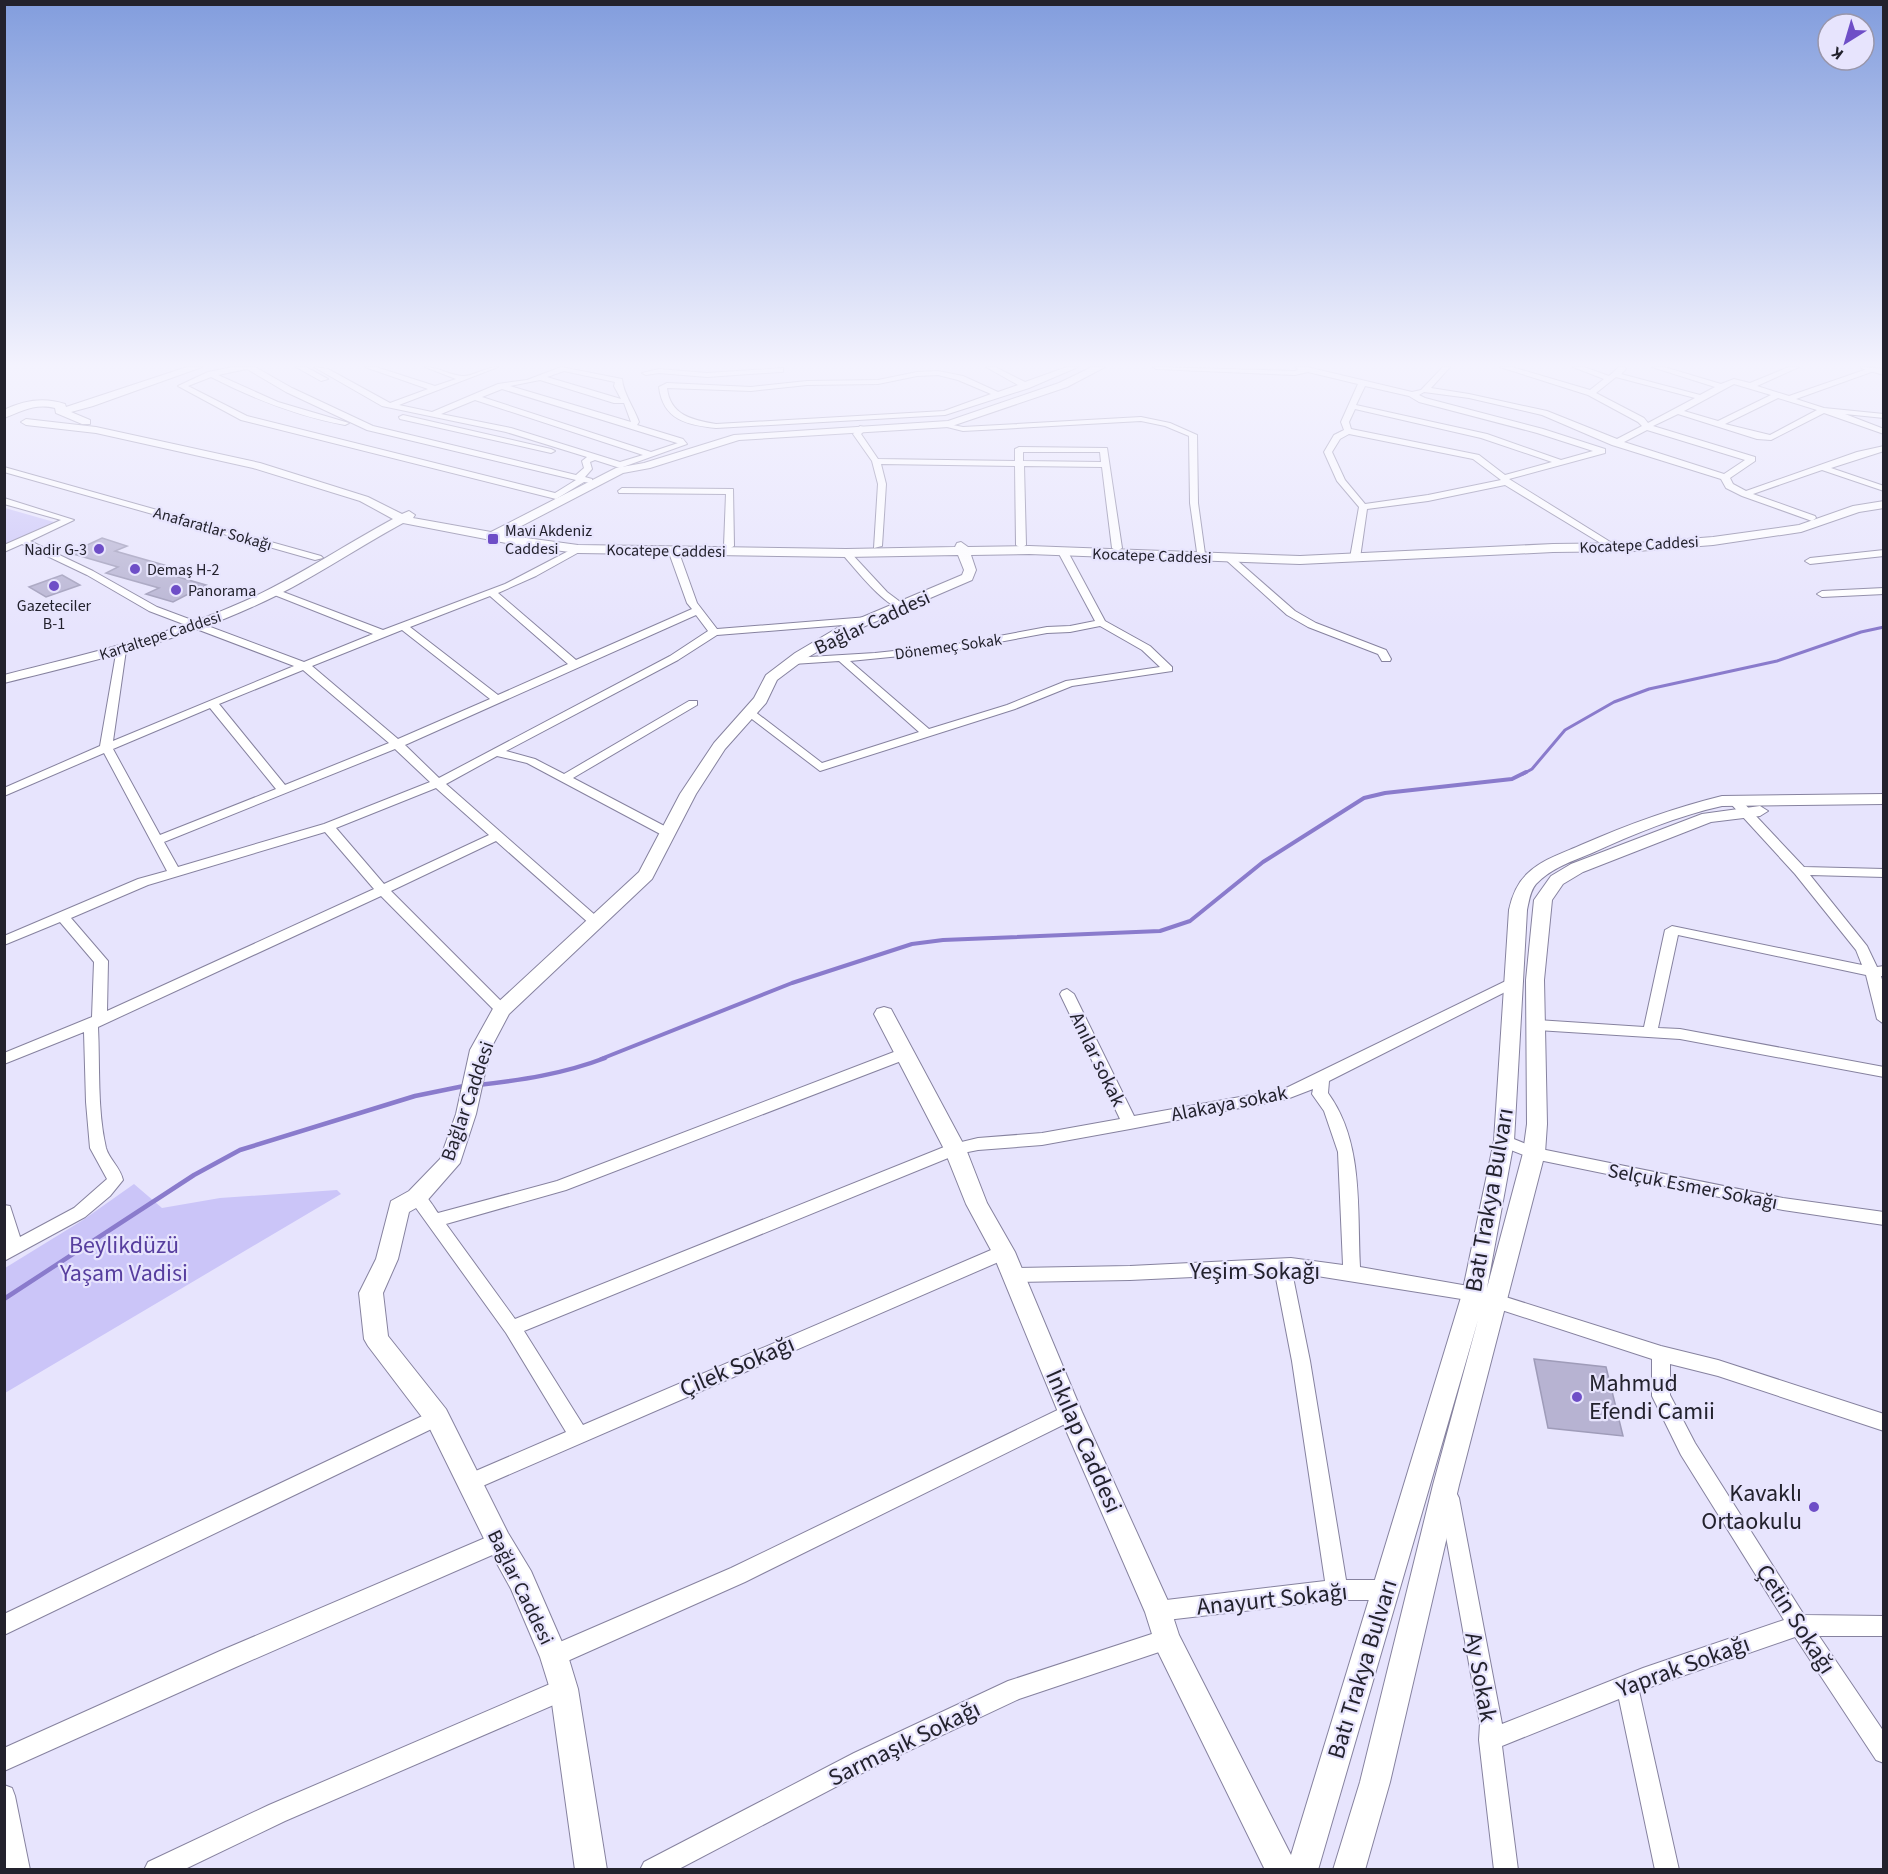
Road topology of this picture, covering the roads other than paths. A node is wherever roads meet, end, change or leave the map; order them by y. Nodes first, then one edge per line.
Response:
1 (208, 454) edge
2 (230, 454) edge
3 (390, 454) edge
4 (476, 454) edge
5 (578, 454) edge
6 (584, 454) edge
7 (683, 454) edge
8 (871, 454) edge
9 (1019, 454) edge
10 (1105, 454) edge
11 (1193, 454) edge
12 (1329, 454) edge
13 (1465, 454) edge
14 (1540, 454) edge
15 (1590, 454) edge
16 (1655, 454) edge
17 (1737, 454) edge
18 (1857, 454) edge
19 (652, 455) edge
20 (595, 458) junction
21 (876, 461) junction
22 (1020, 463) junction
23 (1561, 463) junction
24 (1106, 465) junction
25 (1823, 468) junction
26 (4, 469) edge
27 (620, 471) junction
28 (1725, 477) junction
29 (586, 480) junction
30 (1505, 480) junction
31 (1884, 489) edge
32 (622, 491) dead end
33 (1745, 494) junction
34 (1884, 498) edge
35 (4, 501) edge
36 (1884, 504) edge
37 (1362, 507) junction
38 (403, 515) junction
39 (1816, 520) junction
40 (498, 533) junction
41 (22, 541) junction
42 (1021, 545) junction
43 (729, 546) junction
44 (877, 546) junction
45 (1117, 548) junction
46 (1615, 548) junction
47 (4, 549) edge
48 (578, 549) junction
49 (963, 549) junction
50 (673, 550) junction
51 (1063, 552) junction
52 (1202, 552) junction
53 (846, 553) junction
54 (1884, 553) edge
55 (318, 558) junction
56 (1228, 558) junction
57 (1323, 558) junction
58 (1355, 558) junction
59 (1809, 561) dead end
60 (490, 591) junction
61 (1884, 591) edge
62 (275, 592) junction
63 (1822, 594) dead end
64 (899, 606) junction
65 (698, 610) junction
66 (868, 620) junction
67 (193, 623) junction
68 (1101, 623) junction
69 (403, 626) junction
70 (714, 632) junction
71 (383, 634) junction
72 (121, 650) junction
73 (842, 658) junction
74 (1386, 659) dead end
75 (793, 661) junction
76 (575, 665) junction
77 (305, 666) junction
78 (4, 672) edge
79 (4, 679) edge
80 (498, 700) junction
81 (693, 703) dead end
82 (213, 704) junction
83 (750, 713) junction
84 (928, 734) junction
85 (397, 744) junction
86 (106, 747) junction
87 (494, 752) junction
88 (564, 779) junction
89 (438, 783) junction
90 (282, 789) junction
91 (4, 793) edge
92 (1884, 799) edge
93 (1741, 806) junction
94 (1884, 809) edge
95 (328, 827) junction
96 (668, 833) junction
97 (498, 835) junction
98 (157, 841) junction
99 (1800, 871) junction
100 (175, 873) junction
101 (1884, 873) edge
102 (382, 890) junction
103 (62, 916) junction
104 (596, 922) junction
105 (4, 941) edge
106 (1878, 971) edge
107 (1516, 981) junction
108 (1067, 994) dead end
109 (502, 1010) junction
110 (884, 1014) dead end
111 (1884, 1019) edge
112 (95, 1024) junction
113 (1537, 1025) junction
114 (1650, 1032) junction
115 (904, 1054) junction
116 (4, 1059) edge
117 (1884, 1072) edge
118 (1322, 1079) junction
119 (1130, 1123) junction
120 (1504, 1142) junction
121 (955, 1149) junction
122 (1534, 1154) junction
123 (417, 1197) junction
124 (4, 1211) edge
125 (1884, 1219) edge
126 (434, 1221) junction
127 (6, 1252) edge
128 (1008, 1264) junction
129 (1282, 1266) junction
130 (1352, 1273) junction
131 (1474, 1294) junction
132 (1496, 1299) junction
133 (512, 1328) junction
134 (1661, 1354) junction
135 (1070, 1412) junction
136 (437, 1417) junction
137 (1884, 1423) edge
138 (578, 1434) junction
139 (471, 1482) junction
140 (1446, 1485) junction
141 (499, 1542) junction
142 (1337, 1590) junction
143 (1386, 1590) junction
144 (1158, 1611) junction
145 (4, 1625) edge
146 (1799, 1626) junction
147 (1884, 1626) edge
148 (1167, 1640) junction
149 (554, 1656) junction
150 (1627, 1686) junction
151 (564, 1689) junction
152 (1490, 1740) junction
153 (1884, 1752) edge
154 (4, 1760) edge
155 (4, 1796) edge
156 (18, 1869) edge
157 (156, 1869) edge
158 (591, 1869) edge
159 (652, 1869) edge
160 (1282, 1869) edge
161 (1302, 1869) edge
162 (1349, 1869) edge
163 (1506, 1869) edge
164 (1667, 1869) edge

1 - 38 main road, Kocatepe Caddesi
2 - 38 main road, Kocatepe Caddesi
3 - 29 street
4 - 29 street
5 - 20 street
6 - 20 street
7 - 27 main road
8 - 21 street
9 - 22 street
10 - 24 street
11 - 52 street
12 - 37 street
13 - 30 street
14 - 23 street
15 - 23 street
16 - 28 street
17 - 28 street
18 - 25 street
19 - 20 street
20 - 27 street
20 - 29 street
21 - 22 street
21 - 44 street
22 - 24 street
22 - 42 street
23 - 30 street
24 - 45 street
25 - 31 street
25 - 33 street
26 - 55 street, Anafaratlar Sokağı
27 - 29 main road
28 - 33 street
29 - 40 main road
30 - 37 street
30 - 46 street
32 - 43 street
33 - 39 street
34 - 39 main road, Kocatepe Caddesi
35 - 41 street
36 - 39 main road, Kocatepe Caddesi
37 - 58 street
38 - 40 main road, Kocatepe Caddesi
38 - 55 main road, Kartaltepe Caddesi
38 - 62 main road, Kartaltepe Caddesi
39 - 46 main road, Kocatepe Caddesi
40 - 43 main road, Kocatepe Caddesi
40 - 48 main road, Kocatepe Caddesi
41 - 47 street
41 - 67 street
42 - 45 main road, Kocatepe Caddesi
42 - 49 main road, Kocatepe Caddesi
43 - 44 main road, Kocatepe Caddesi
44 - 49 main road, Kocatepe Caddesi
45 - 52 main road, Kocatepe Caddesi
46 - 58 main road, Kocatepe Caddesi
48 - 50 main road, Kocatepe Caddesi
48 - 60 street
49 - 51 main road, Kocatepe Caddesi
49 - 53 main road, Kocatepe Caddesi
49 - 64 main road, Bağlar Caddesi
50 - 53 main road, Kocatepe Caddesi
50 - 65 street
51 - 56 main road, Kocatepe Caddesi
51 - 68 street
52 - 57 main road, Kocatepe Caddesi
53 - 64 street
54 - 59 street
55 - 67 main road, Kartaltepe Caddesi
56 - 57 main road, Kocatepe Caddesi
56 - 74 street
57 - 58 main road, Kocatepe Caddesi
60 - 69 street
60 - 76 street
61 - 63 street
62 - 67 main road, Kartaltepe Caddesi
62 - 71 street
64 - 66 main road, Bağlar Caddesi
65 - 70 street
65 - 76 street
66 - 70 street
66 - 75 main road, Bağlar Caddesi
67 - 72 main road, Kartaltepe Caddesi
67 - 77 street
67 - 78 main road, Kartaltepe Caddesi
68 - 73 street, Dönemeç Sokak
68 - 84 street
69 - 71 street
69 - 80 street
70 - 87 street
71 - 77 street
72 - 79 main road, Kartaltepe Caddesi
72 - 86 street
73 - 75 street, Dönemeç Sokak
73 - 84 street
75 - 83 main road, Bağlar Caddesi
76 - 80 street
77 - 82 street
77 - 85 street
80 - 85 street
81 - 88 street
82 - 86 street
82 - 90 street
83 - 84 street
83 - 96 main road, Bağlar Caddesi
85 - 89 street
85 - 90 street
86 - 91 street
86 - 98 street
87 - 88 street
87 - 89 street
88 - 96 street
89 - 95 street
89 - 97 street
90 - 98 street
92 - 93 main road, Batı Trakya Bulvarı
93 - 94 main road, Batı Trakya Bulvarı
93 - 99 street
93 - 107 main road, Batı Trakya Bulvarı
93 - 113 main road, Batı Trakya Bulvarı
95 - 100 street
95 - 102 street
96 - 104 main road, Bağlar Caddesi
97 - 102 street
97 - 104 street
98 - 100 street
99 - 101 street
99 - 106 street
100 - 103 street
102 - 109 street
102 - 112 street
103 - 105 street
103 - 112 street
104 - 109 main road, Bağlar Caddesi
106 - 111 street
106 - 114 street
107 - 118 street, Alakaya sokak
107 - 120 main road, Batı Trakya Bulvarı
108 - 119 street, Anılar sokak
109 - 123 main road, Bağlar Caddesi
110 - 115 main road, İnkılap Caddesi
112 - 116 street
112 - 127 street
113 - 114 street
113 - 122 main road, Batı Trakya Bulvarı
114 - 117 street
115 - 121 main road, İnkılap Caddesi
115 - 126 street
118 - 119 street, Alakaya sokak
118 - 130 street
119 - 121 street, Alakaya sokak
120 - 122 street, Selçuk Esmer Sokağı
120 - 131 main road, Batı Trakya Bulvarı
121 - 128 main road, İnkılap Caddesi
121 - 133 street, Alakaya sokak
122 - 125 street, Selçuk Esmer Sokağı
122 - 132 main road, Batı Trakya Bulvarı
123 - 126 street
123 - 136 main road, Bağlar Caddesi
124 - 127 street
126 - 133 street
128 - 129 street, Yeşim Sokağı
128 - 135 main road, İnkılap Caddesi
128 - 138 street, Çilek Sokağı
129 - 130 street, Yeşim Sokağı
129 - 142 street
130 - 131 street, Yeşim Sokağı
131 - 132 street, Yeşim Sokağı
131 - 143 main road, Batı Trakya Bulvarı
132 - 134 street, Yeşim Sokağı
132 - 140 main road, Batı Trakya Bulvarı
133 - 138 street
134 - 137 street, Yeşim Sokağı
134 - 146 street, Çetin Sokağı
135 - 144 main road, İnkılap Caddesi
135 - 149 street
136 - 139 main road, Bağlar Caddesi
136 - 145 street
138 - 139 street, Çilek Sokağı
139 - 141 main road, Bağlar Caddesi
140 - 152 street, Ay Sokak
140 - 162 main road, Batı Trakya Bulvarı
141 - 149 main road, Bağlar Caddesi
141 - 154 street
142 - 143 street, Anayurt Sokağı
142 - 144 street, Anayurt Sokağı
143 - 161 main road, Batı Trakya Bulvarı
144 - 148 main road, İnkılap Caddesi
146 - 147 street, Yaprak Sokağı
146 - 150 street, Yaprak Sokağı
146 - 153 street, Çetin Sokağı
148 - 159 street, Sarmaşık Sokağı
148 - 160 main road, İnkılap Caddesi
149 - 151 main road, Bağlar Caddesi
150 - 152 street, Yaprak Sokağı
150 - 164 street
151 - 157 street
151 - 158 main road, Bağlar Caddesi
152 - 163 street, Ay Sokak
155 - 156 street

